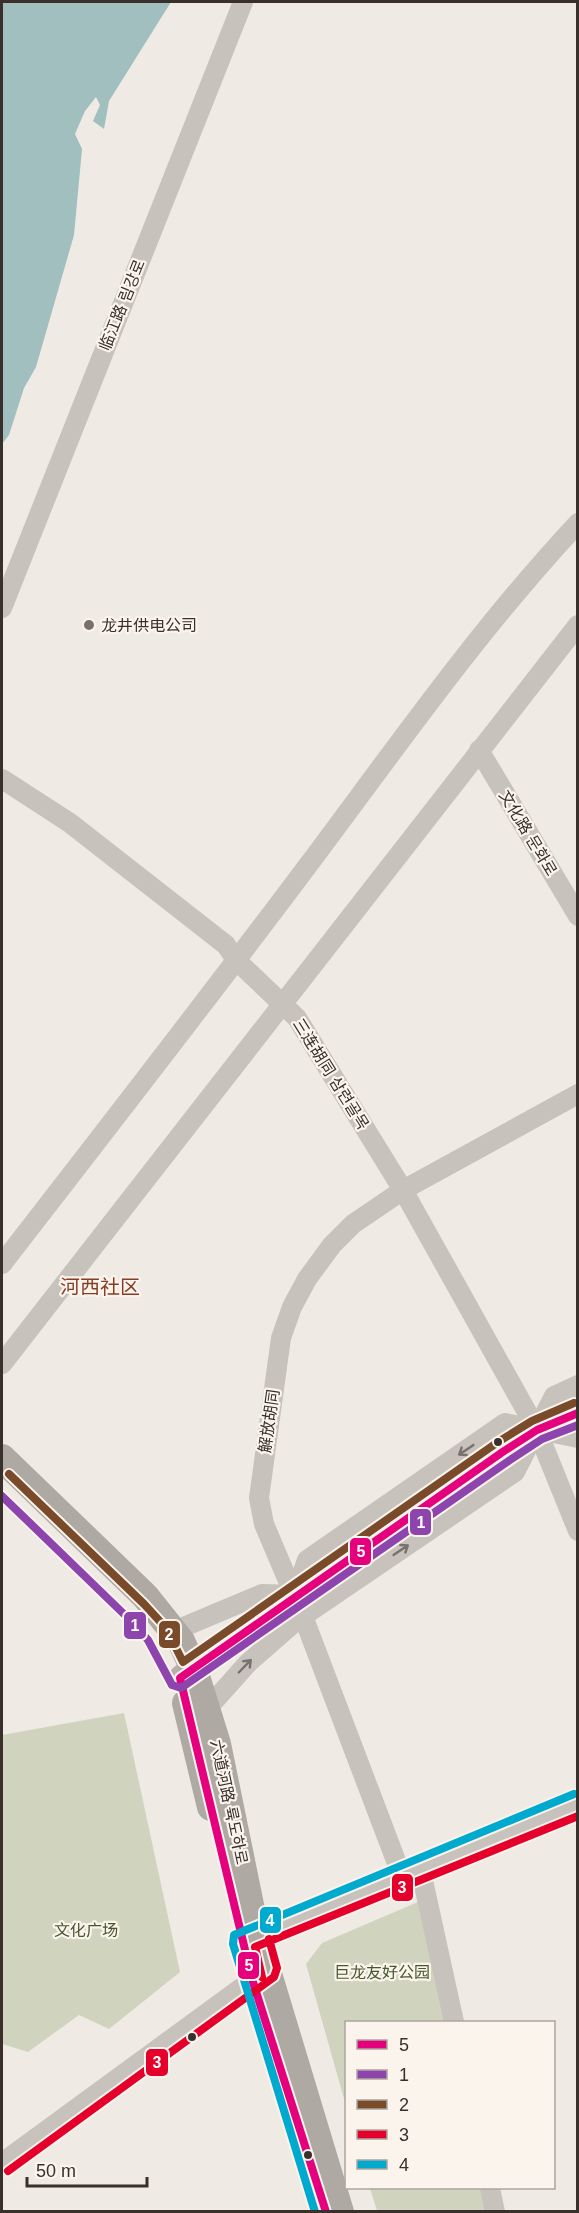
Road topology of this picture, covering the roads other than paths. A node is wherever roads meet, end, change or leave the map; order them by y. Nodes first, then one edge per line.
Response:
1 (243, 2) edge
2 (578, 523) edge
3 (2, 608) edge
4 (578, 625) edge
5 (479, 750) junction
6 (2, 779) edge
7 (578, 916) edge
8 (236, 960) junction
9 (284, 1003) junction
10 (578, 1094) edge
11 (403, 1190) junction
12 (2, 1264) edge
13 (2, 1364) edge
14 (578, 1385) edge
15 (578, 1413) edge
16 (537, 1430) junction
17 (578, 1438) edge
18 (2, 1458) edge
19 (2, 1482) edge
20 (578, 1531) edge
21 (299, 1606) junction
22 (174, 1631) junction
23 (186, 1673) junction
24 (206, 1710) junction
25 (578, 1804) edge
26 (420, 1867) junction
27 (400, 1874) junction
28 (250, 1938) junction
29 (260, 1974) junction
30 (454, 2021) edge
31 (2, 2163) edge
32 (490, 2189) edge
33 (326, 2211) edge
34 (340, 2211) edge
35 (495, 2211) edge

1 - 3 street, 临江路 림강로
2 - 8 street
4 - 5 street
5 - 7 street, 文化路 문화로
5 - 9 street
6 - 8 street, 三连胡同 삼련골목
8 - 9 street, 三连胡同 삼련골목
8 - 12 street
9 - 11 street, 三连胡同 삼련골목
9 - 13 street
10 - 11 street, 解放胡同
11 - 16 street, 三连胡同 삼련골목
11 - 21 street, 解放胡同
14 - 16 street
15 - 16 main road
16 - 17 street
16 - 20 street, 三连胡同 삼련골목
16 - 21 main road
18 - 22 highway, 六道河路 륙도하로
19 - 23 highway, 六道河路 륙도하로
21 - 22 street
21 - 23 main road
24 -> 21 street
21 - 27 street, 解放胡同
22 - 23 highway, 六道河路 륙도하로
23 - 24 highway, 六道河路 륙도하로
23 - 28 highway, 六道河路 륙도하로
24 - 28 highway, 六道河路 륙도하로
25 - 26 street
26 - 27 street
26 - 30 street
27 - 28 street
28 - 29 highway, 六道河路 륙도하로
29 - 31 street
29 - 33 highway, 六道河路 륙도하로
29 - 34 highway, 六道河路 륙도하로
32 - 35 street

